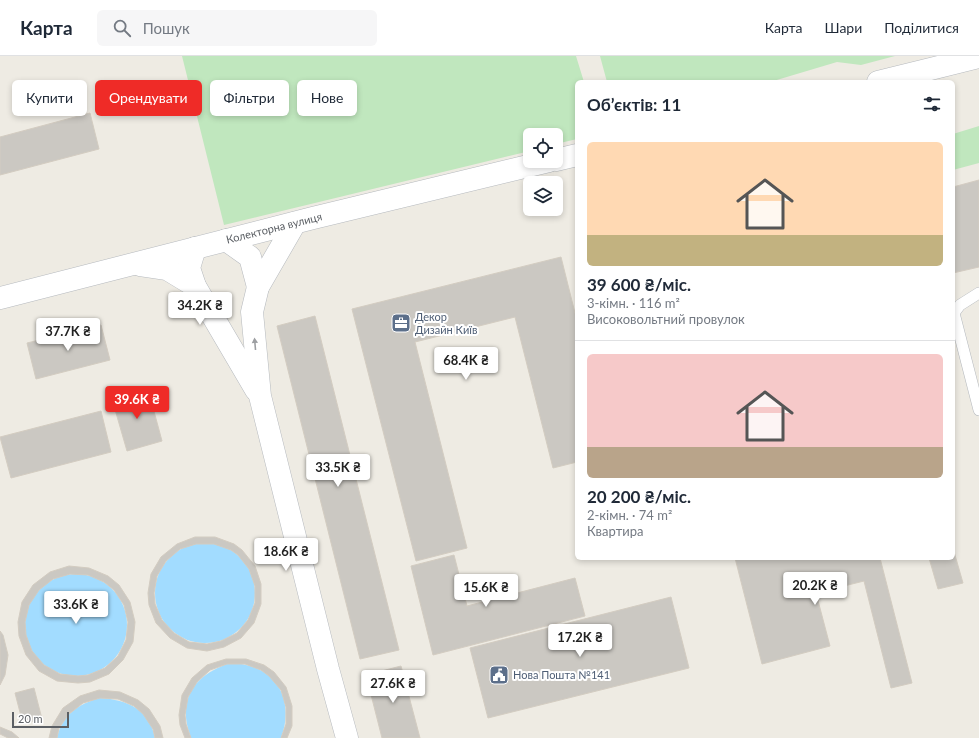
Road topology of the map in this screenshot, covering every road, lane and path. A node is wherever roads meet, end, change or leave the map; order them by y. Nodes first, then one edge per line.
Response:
1 (979, 57) edge
2 (886, 80) edge
3 (575, 155) edge
4 (563, 158) edge
5 (523, 167) edge
6 (295, 223) junction
7 (226, 240) junction
8 (194, 248) junction
9 (131, 264) junction
10 (195, 286) junction
11 (258, 287) junction
12 (979, 293) edge
13 (0, 298) edge
14 (955, 312) edge
15 (955, 317) edge
16 (260, 396) junction
17 (979, 410) edge
18 (347, 738) edge

1 - 2 street
3 - 4 street
5 - 6 street, Колекторна вулиця
6 - 7 street, Колекторна вулиця
6 - 11 street
7 - 8 street, Колекторна вулиця
7 - 11 street
8 - 9 street, Колекторна вулиця
8 - 10 street
9 - 10 street
9 - 13 street, Колекторна вулиця
10 - 16 street
16 -> 11 street
12 - 14 lane
15 - 17 lane
16 - 18 street

